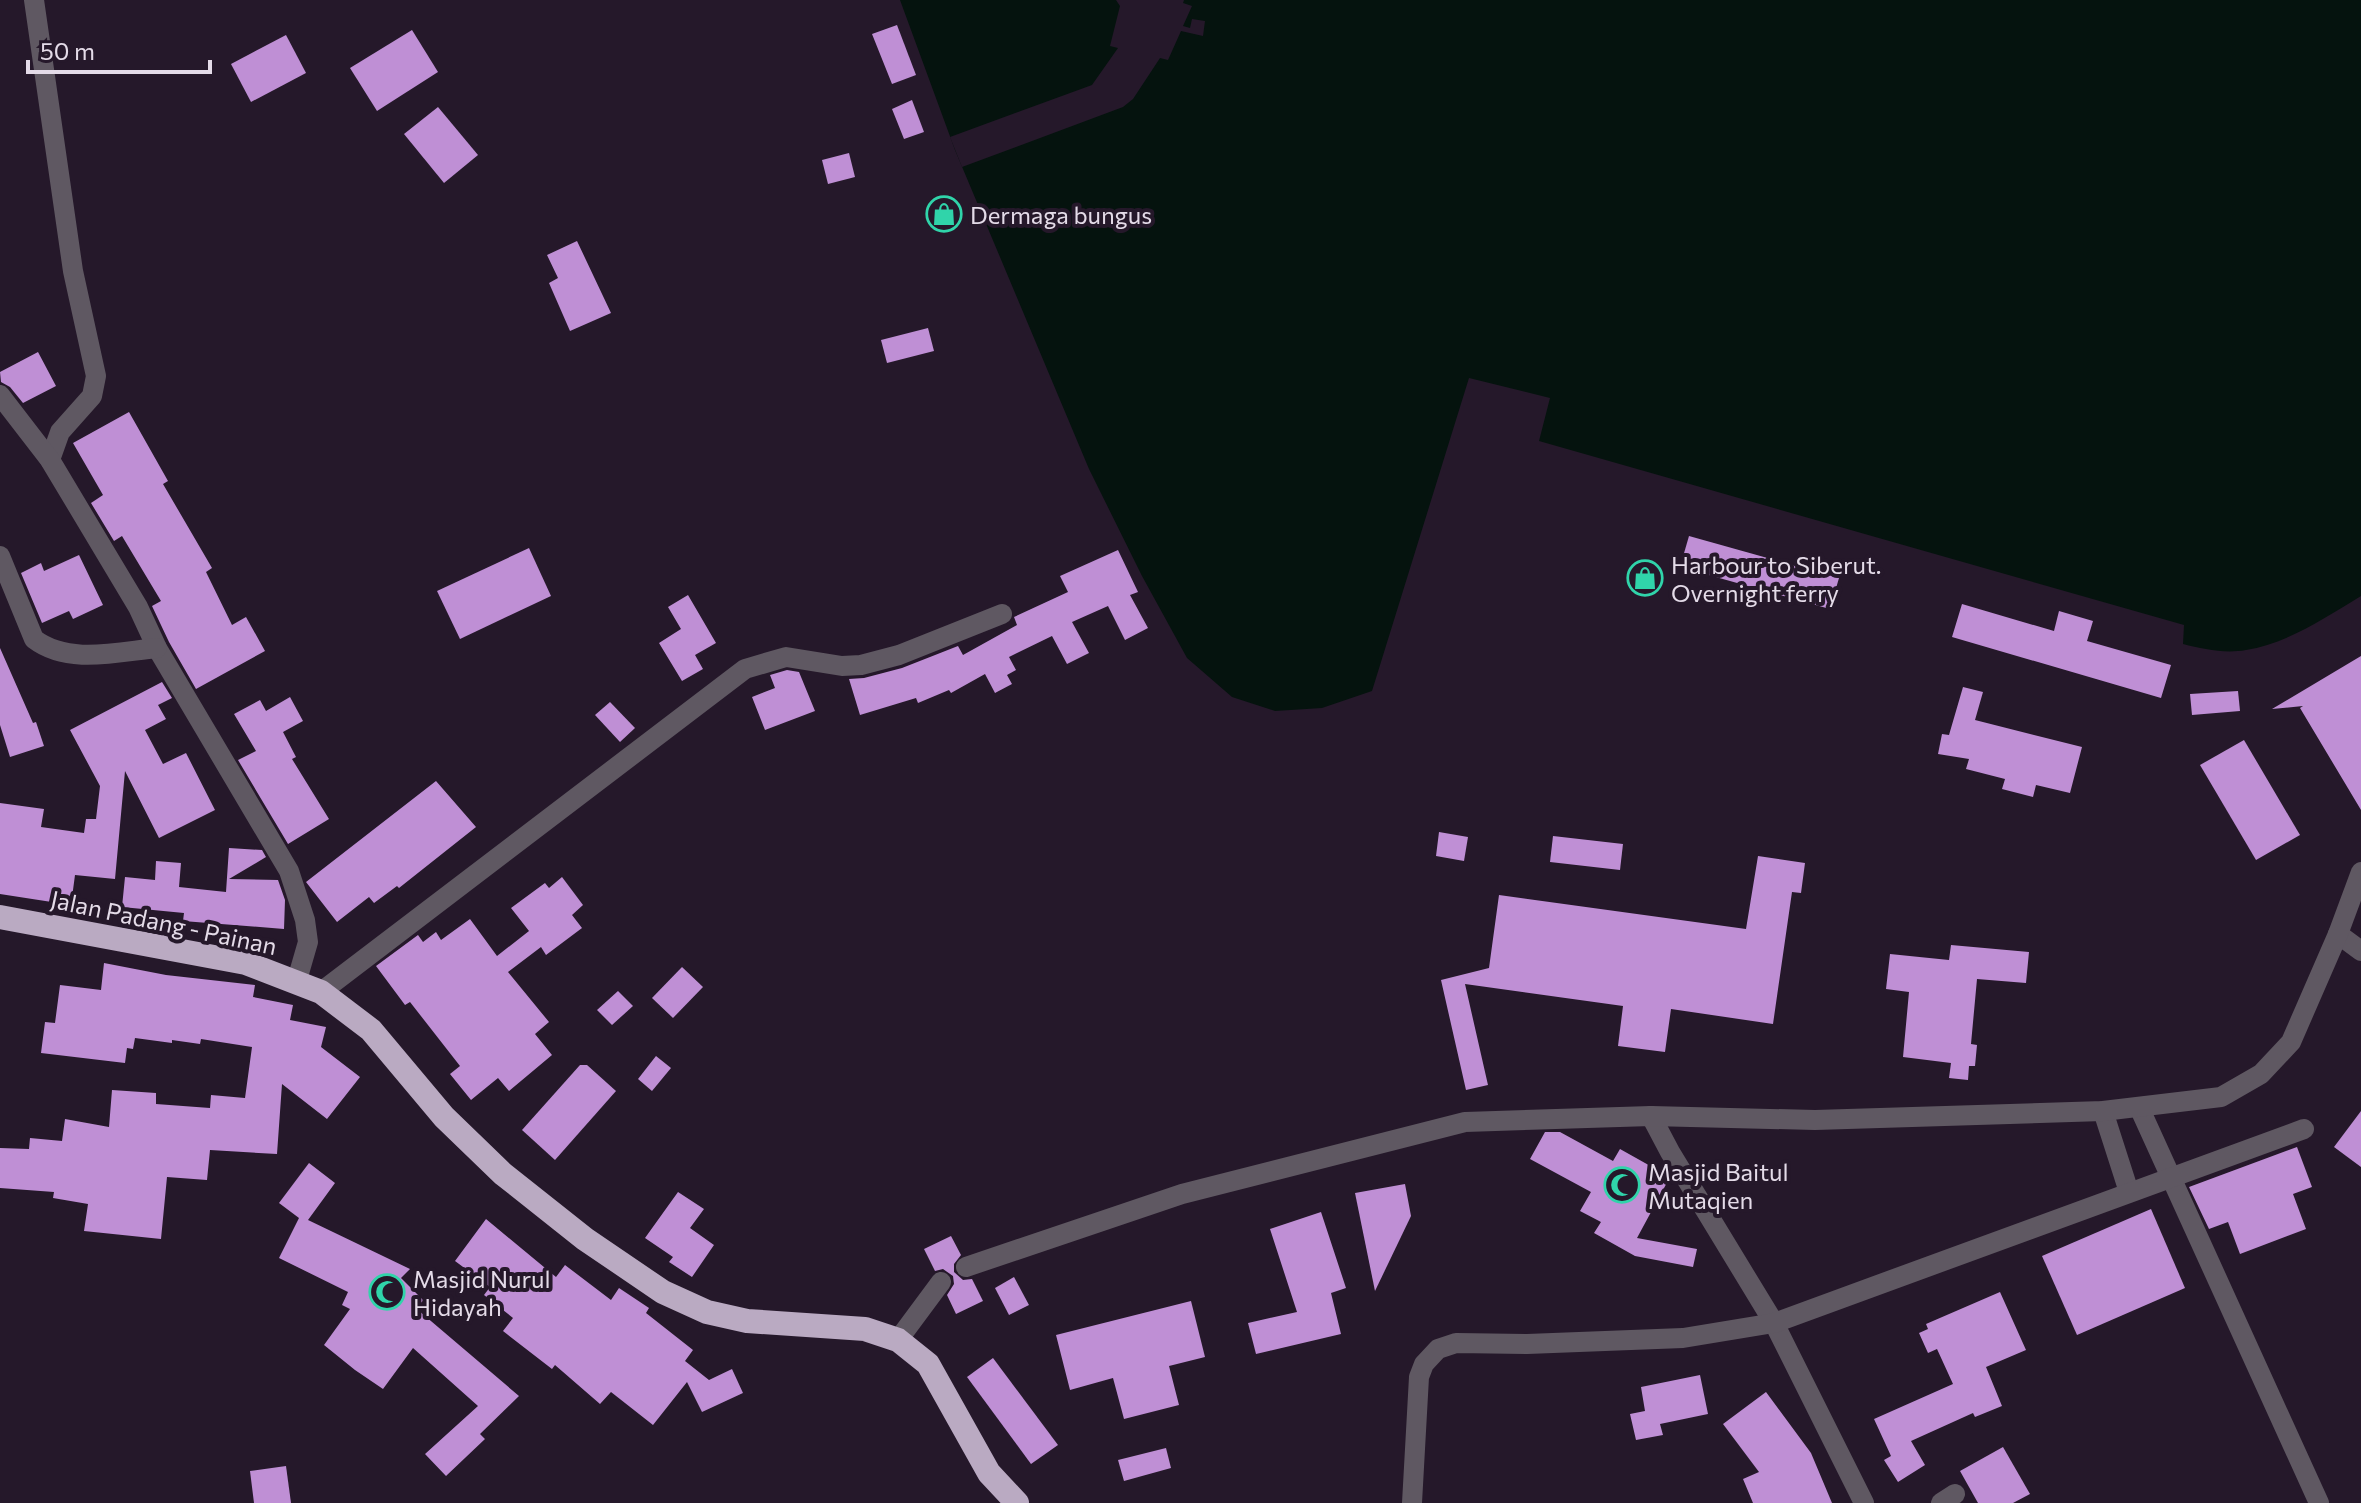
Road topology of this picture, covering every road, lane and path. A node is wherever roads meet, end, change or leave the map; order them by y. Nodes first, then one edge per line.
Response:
1 (34, 0) edge
2 (0, 395) edge
3 (50, 460) junction
4 (0, 556) edge
5 (1002, 614) dead end
6 (157, 648) junction
7 (2361, 872) edge
8 (0, 917) edge
9 (2338, 934) junction
10 (2361, 951) edge
11 (297, 980) junction
12 (321, 992) junction
13 (2139, 1107) junction
14 (2103, 1111) junction
15 (1651, 1116) junction
16 (2304, 1129) dead end
17 (2170, 1178) junction
18 (2129, 1192) junction
19 (966, 1267) dead end
20 (941, 1282) dead end
21 (1774, 1323) junction
22 (898, 1340) junction
23 (1017, 1503) edge
24 (1412, 1503) edge
25 (1864, 1503) edge
26 (2319, 1503) edge

1 - 3 street
2 - 3 street
3 - 6 street
4 - 6 street
5 - 12 street
6 - 11 street
7 - 9 street
8 - 11 highway, Jalan Padang - Painan
9 - 10 street
9 - 13 street
11 - 12 highway, Jalan Padang - Painan
12 - 22 highway, Jalan Padang - Painan
13 - 14 street
13 - 17 street
14 - 15 street
14 - 18 street
15 - 19 street
15 - 21 street
16 - 17 street
17 - 18 street
17 - 26 street
18 - 21 street
20 - 22 street
21 - 24 street
21 - 25 street
22 - 23 highway, Jalan Padang - Painan

